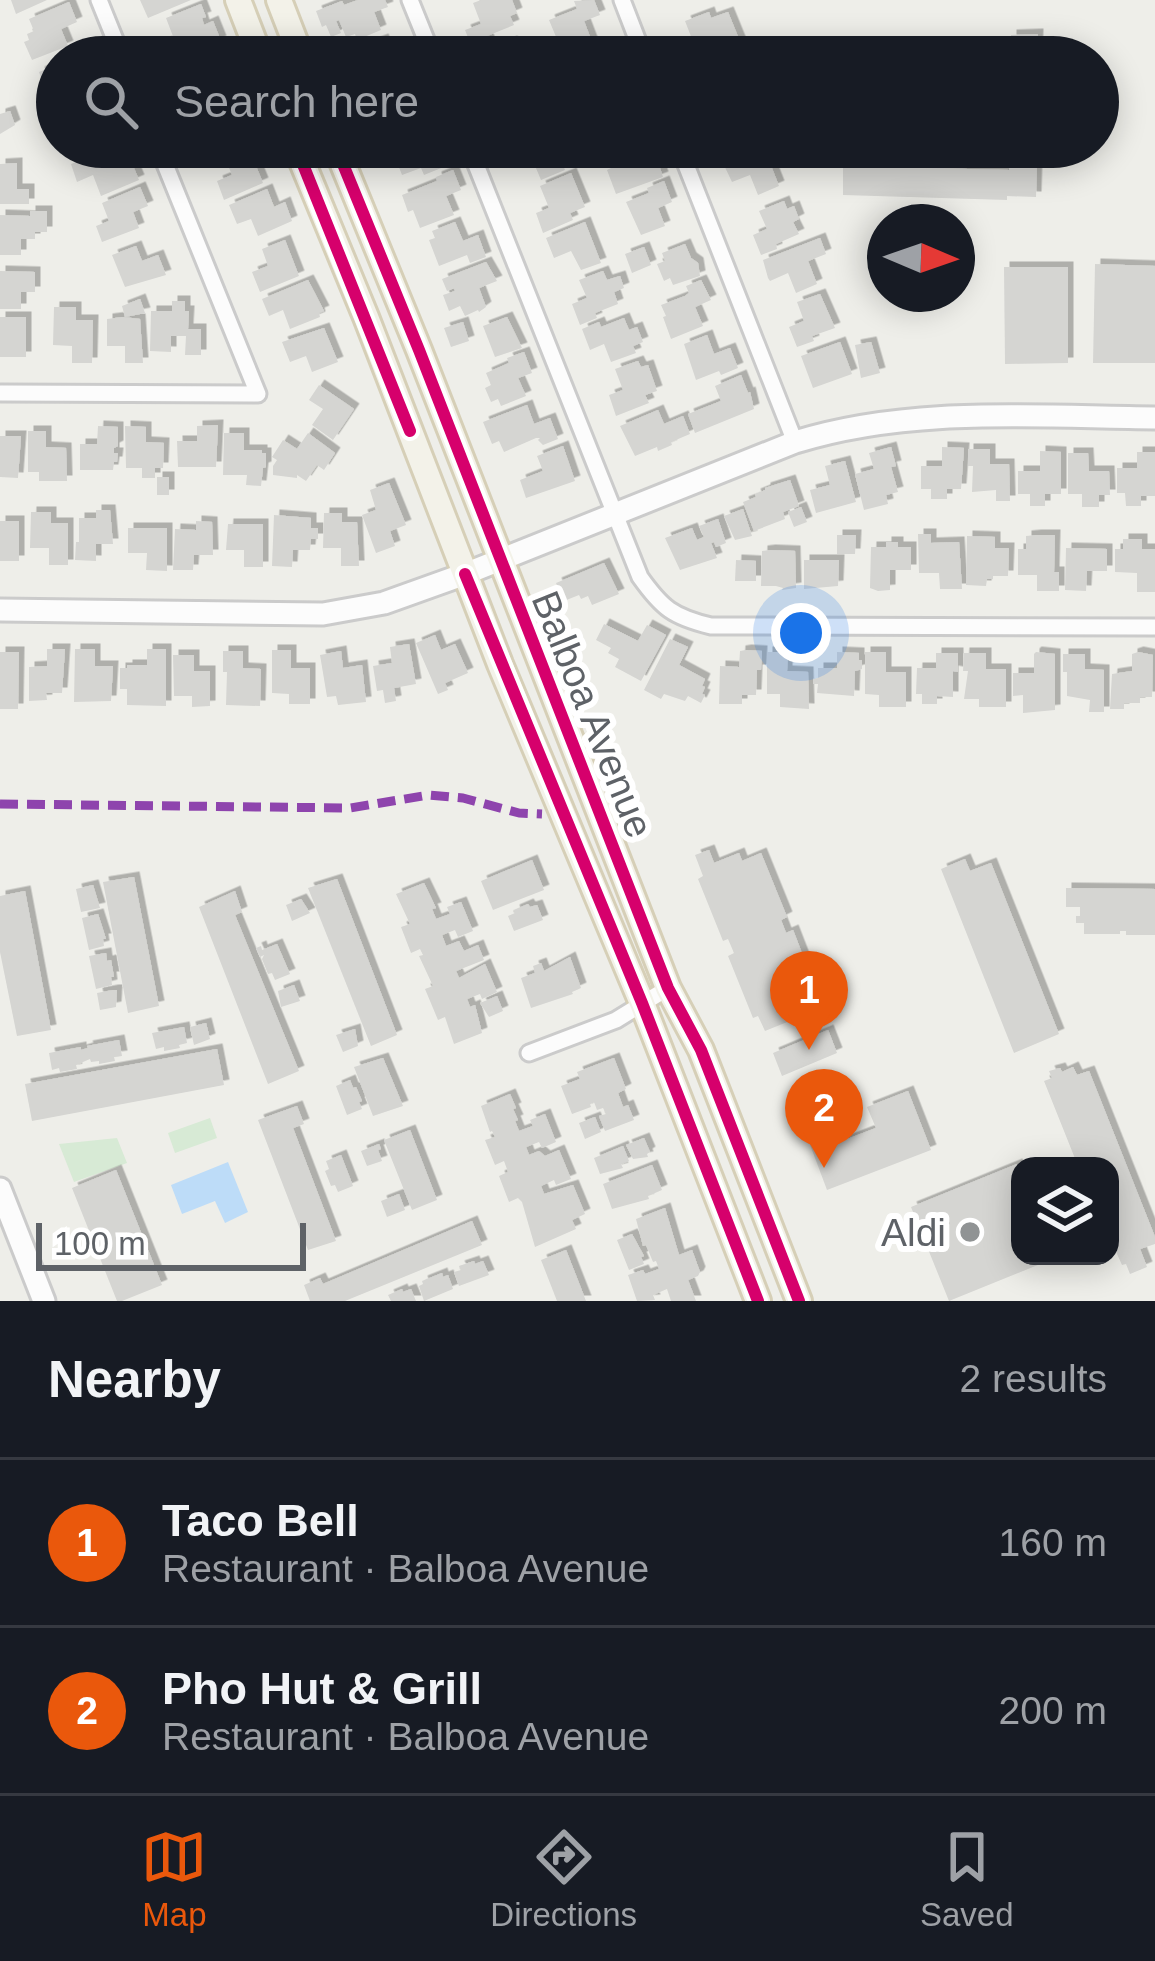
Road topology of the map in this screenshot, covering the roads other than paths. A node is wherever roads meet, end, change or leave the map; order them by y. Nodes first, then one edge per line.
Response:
1 (99, 0) edge
2 (238, 0) edge
3 (279, 0) edge
4 (410, 0) edge
5 (622, 0) edge
6 (114, 36) edge
7 (252, 36) edge
8 (293, 36) edge
9 (425, 36) edge
10 (636, 36) edge
11 (167, 168) edge
12 (305, 168) edge
13 (345, 168) edge
14 (477, 168) edge
15 (687, 168) edge
16 (0, 393) edge
17 (1155, 418) edge
18 (795, 442) junction
19 (615, 513) junction
20 (500, 560) junction
21 (465, 574) junction
22 (0, 610) edge
23 (1155, 627) edge
24 (668, 988) junction
25 (643, 1003) junction
26 (530, 1053) dead end
27 (0, 1189) edge
28 (4, 1214) edge
29 (44, 1301) edge
30 (758, 1301) edge
31 (799, 1301) edge

1 - 6 street
2 - 7 main road
3 - 8 main road
4 - 9 street
5 - 10 street
11 - 16 street
12 - 21 main road, Balboa Avenue
13 - 20 main road, Balboa Avenue
14 - 19 street
15 - 18 street
17 - 18 street
18 - 19 street
19 - 20 street
19 - 23 street
20 - 21 street
20 - 24 main road, Balboa Avenue
21 - 22 street
21 - 25 main road, Balboa Avenue
24 - 25 street
24 - 31 main road, Balboa Avenue
25 - 26 street
25 - 30 main road, Balboa Avenue
27 - 28 street
28 - 29 street

